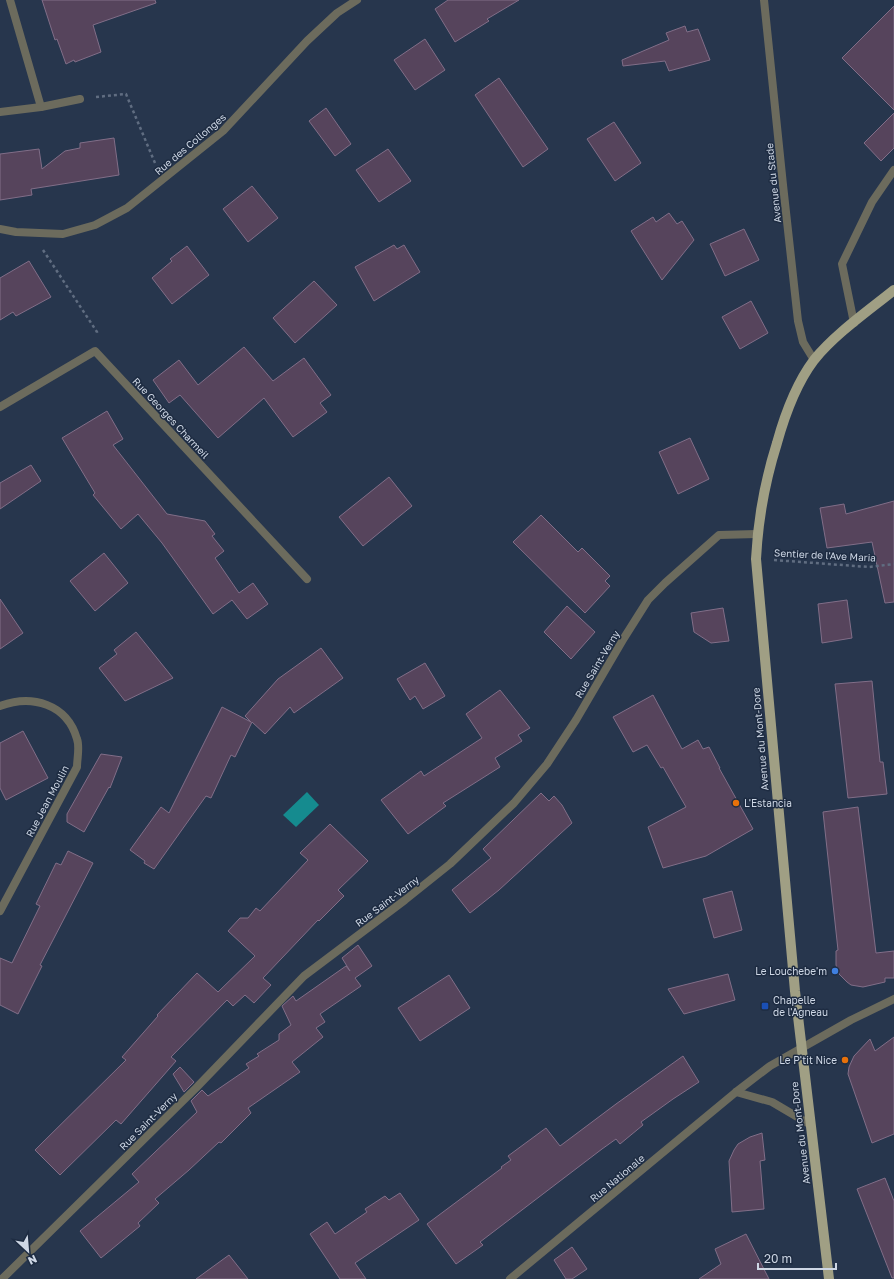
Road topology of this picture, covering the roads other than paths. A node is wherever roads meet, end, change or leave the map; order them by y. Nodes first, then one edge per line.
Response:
1 (10, 0) edge
2 (358, 0) edge
3 (764, 0) edge
4 (80, 99) road end
5 (41, 107) junction
6 (0, 112) edge
7 (894, 170) edge
8 (0, 229) edge
9 (894, 290) edge
10 (854, 323) junction
11 (814, 360) junction
12 (0, 407) edge
13 (757, 534) junction
14 (307, 579) dead end
15 (0, 706) edge
16 (0, 911) edge
17 (894, 999) edge
18 (802, 1049) junction
19 (736, 1092) junction
20 (811, 1125) junction
21 (2, 1279) edge
22 (510, 1279) edge
23 (829, 1279) edge

1 - 5 street
2 - 8 street, Rue des Collonges
3 - 11 street, Avenue du Stade
4 - 5 street
5 - 6 street
7 - 10 street
9 - 10 main road, Avenue du Mont-Dore
10 - 11 main road, Avenue du Mont-Dore
11 - 13 main road, Avenue du Mont-Dore
12 - 14 street, Rue Georges Charmeil
13 - 18 main road, Avenue du Mont-Dore
13 - 21 street, Rue Saint-Verny
15 - 16 street, Rue Jean Moulin
17 - 18 street, Rue Nationale
18 - 19 street, Rue Nationale
18 - 20 main road, Avenue du Mont-Dore
19 - 20 street
19 - 22 street, Rue Nationale
20 - 23 main road, Avenue du Mont-Dore

